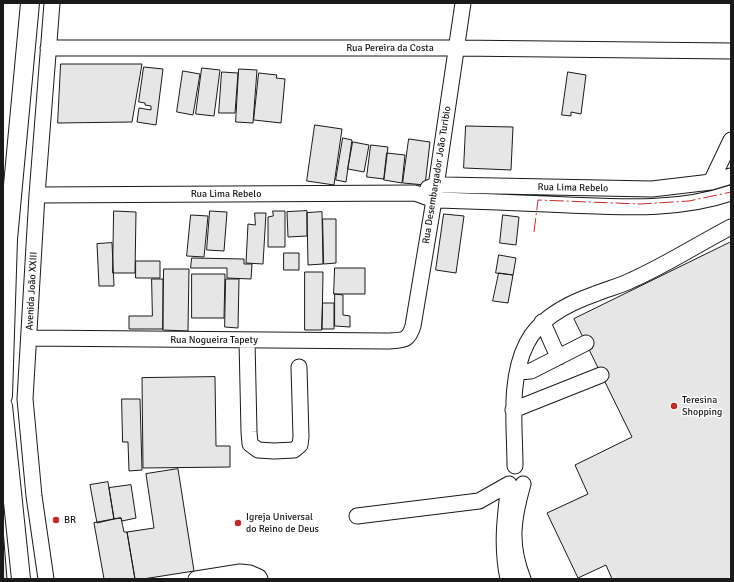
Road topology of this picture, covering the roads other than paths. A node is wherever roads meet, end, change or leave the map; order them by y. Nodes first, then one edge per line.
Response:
1 (30, 3) edge
2 (52, 3) edge
3 (463, 3) edge
4 (48, 48) junction
5 (456, 48) junction
6 (731, 51) edge
7 (731, 140) edge
8 (731, 176) edge
9 (711, 182) junction
10 (435, 192) junction
11 (731, 193) edge
12 (37, 195) junction
13 (3, 210) edge
14 (731, 227) edge
15 (8, 239) junction
16 (542, 322) junction
17 (29, 338) junction
18 (247, 340) junction
19 (400, 340) joint
20 (586, 343) dead end
21 (559, 357) junction
22 (299, 367) dead end
23 (518, 372) junction
24 (601, 375) dead end
25 (3, 396) edge
26 (3, 406) edge
27 (513, 410) junction
28 (515, 466) junction
29 (508, 484) junction
30 (524, 484) junction
31 (357, 516) dead end
32 (21, 579) edge
33 (46, 579) edge
34 (196, 579) edge
35 (260, 579) edge
36 (508, 579) edge
37 (523, 579) edge

1 - 15 main road
2 - 4 street, Avenida João XXIII
3 - 5 street, Rua Desembargador João Turibio
4 - 5 street, Rua Pereira da Costa
4 - 12 street, Avenida João XXIII
5 - 6 street, Rua Pereira da Costa
5 - 10 street, Rua Desembargador João Turibio
7 - 9 street
8 - 9 street, Rua Lima Rebelo
9 - 10 street, Rua Lima Rebelo
10 - 11 street, Rua Lima Rebelo
10 - 12 street, Rua Lima Rebelo
10 - 19 street, Rua Desembargador João Turibio
12 - 17 street, Avenida João XXIII
13 - 15 main road
14 - 16 street
15 - 25 main road
16 - 21 street
16 - 23 street
17 - 18 street, Rua Nogueira Tapety
17 - 33 street, Avenida João XXIII
18 - 19 street, Rua Nogueira Tapety
18 - 22 street
20 - 21 street
21 - 23 street
23 - 27 street
24 - 27 street
26 - 32 main road
27 - 28 street
28 - 29 street
28 - 30 street
29 - 30 street
29 - 31 street
29 - 36 street
30 - 37 street
34 - 35 street

